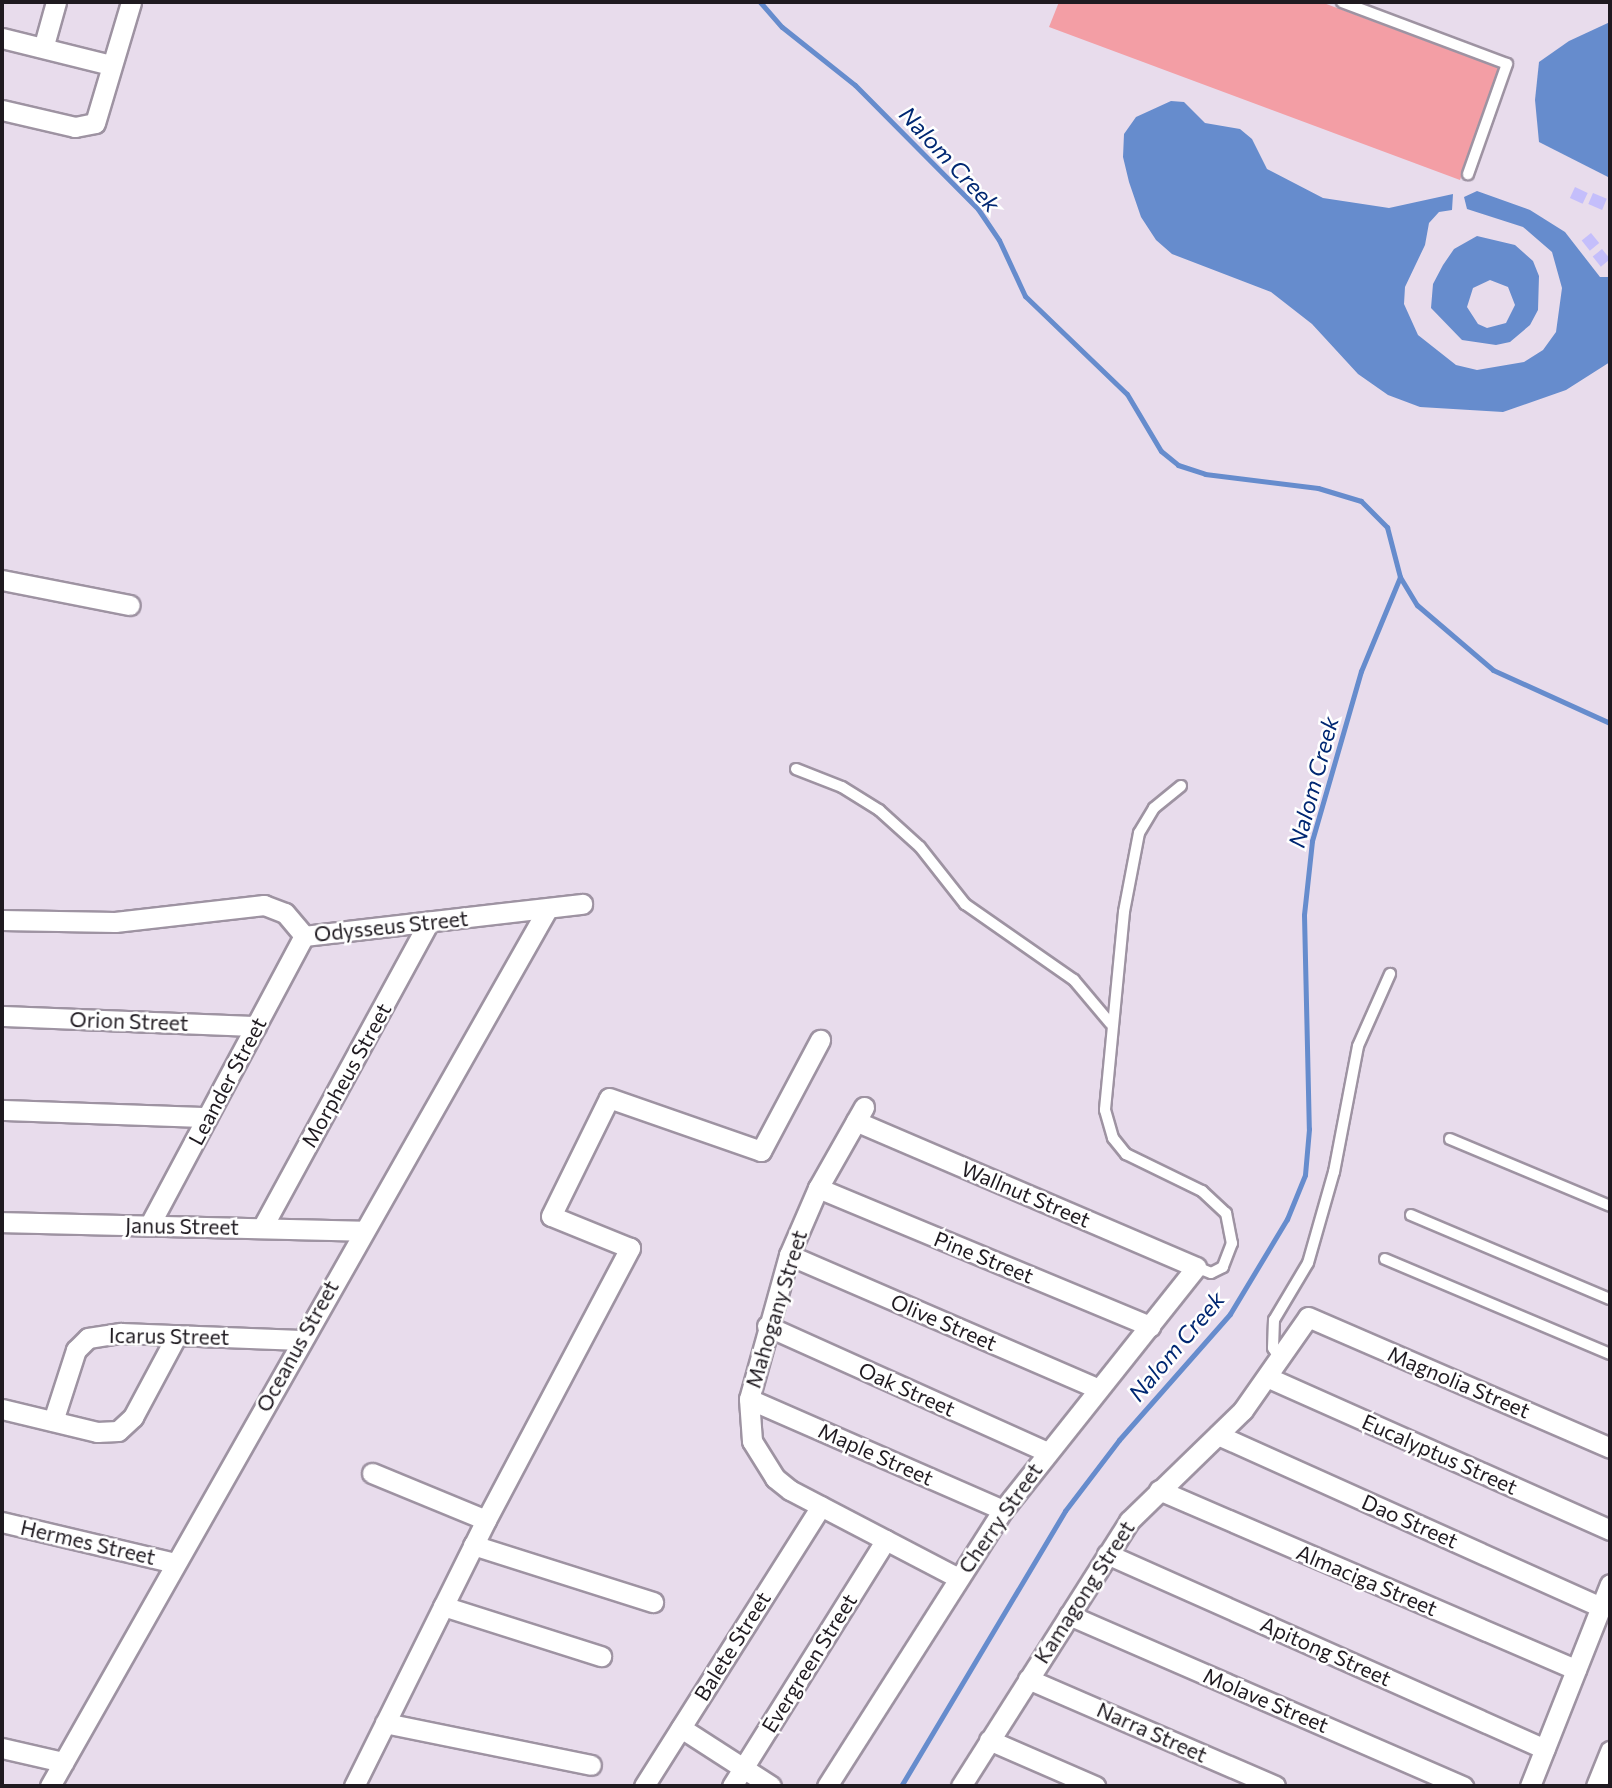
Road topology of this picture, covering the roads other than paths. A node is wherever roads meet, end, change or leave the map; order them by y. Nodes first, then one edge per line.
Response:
1 (56, 2) edge
2 (131, 2) edge
3 (1342, 2) edge
4 (2, 38) edge
5 (44, 45) junction
6 (111, 65) junction
7 (2, 110) edge
8 (1468, 174) dead end
9 (2, 580) edge
10 (130, 605) dead end
11 (796, 769) dead end
12 (1181, 786) dead end
13 (582, 904) dead end
14 (548, 908) junction
15 (2, 920) edge
16 (429, 922) junction
17 (304, 936) junction
18 (1390, 974) dead end
19 (2, 1016) edge
20 (1111, 1024) junction
21 (256, 1026) junction
22 (820, 1040) dead end
23 (2, 1110) edge
24 (860, 1114) joint
25 (207, 1117) junction
26 (1450, 1139) dead end
27 (818, 1188) junction
28 (1610, 1206) edge
29 (1411, 1215) dead end
30 (2, 1222) edge
31 (149, 1226) junction
32 (262, 1228) junction
33 (363, 1231) junction
34 (789, 1255) junction
35 (1385, 1259) dead end
36 (1196, 1267) junction
37 (1610, 1299) edge
38 (1308, 1317) joint
39 (767, 1326) junction
40 (1150, 1326) junction
41 (177, 1335) junction
42 (301, 1340) junction
43 (1610, 1354) edge
44 (1280, 1360) junction
45 (1269, 1378) junction
46 (1098, 1389) junction
47 (749, 1399) junction
48 (2, 1409) edge
49 (53, 1421) junction
50 (1219, 1435) junction
51 (1610, 1448) edge
52 (1047, 1452) junction
53 (372, 1473) dead end
54 (1159, 1490) junction
55 (821, 1506) junction
56 (1003, 1510) junction
57 (486, 1520) junction
58 (2, 1522) edge
59 (1610, 1530) edge
60 (886, 1540) junction
61 (473, 1545) junction
62 (1107, 1554) junction
63 (175, 1563) junction
64 (958, 1578) junction
65 (1610, 1584) edge
66 (653, 1602) dead end
67 (443, 1606) junction
68 (1601, 1607) junction
69 (1069, 1615) junction
70 (601, 1656) dead end
71 (1576, 1671) junction
72 (1028, 1679) junction
73 (385, 1723) junction
74 (681, 1728) junction
75 (989, 1740) junction
76 (2, 1748) edge
77 (1545, 1749) junction
78 (1610, 1751) edge
79 (63, 1762) junction
80 (591, 1765) dead end
81 (743, 1769) junction
82 (50, 1786) edge
83 (354, 1786) edge
84 (644, 1786) edge
85 (732, 1786) edge
86 (771, 1786) edge
87 (827, 1786) edge
88 (961, 1786) edge
89 (1095, 1786) edge
90 (1275, 1786) edge
91 (1463, 1786) edge
92 (1530, 1786) edge
93 (1596, 1786) edge

1 - 5 street
2 - 6 street
3 - 8 lane
4 - 5 street
5 - 6 street
6 - 7 street
9 - 10 street
11 - 20 lane
12 - 20 lane
13 - 14 street, Odysseus Street
14 - 16 street, Odysseus Street
14 - 33 street, Oceanus Street
15 - 17 street, Odysseus Street
16 - 17 street, Odysseus Street
16 - 32 street, Morpheus Street
17 - 21 street, Leander Street
18 - 44 lane
19 - 21 street, Orion Street
20 - 36 lane
21 - 25 street, Leander Street
22 - 57 street
23 - 25 street
24 - 27 street, Mahogany Street
24 - 36 street, Wallnut Street
25 - 31 street, Leander Street
26 - 28 lane
27 - 34 street, Mahogany Street
27 - 40 street, Pine Street
29 - 37 lane
30 - 31 street, Janus Street
31 - 32 street, Janus Street
32 - 33 street, Janus Street
33 - 42 street, Oceanus Street
34 - 39 street, Mahogany Street
34 - 46 street, Olive Street
35 - 43 lane
36 - 40 street, Cherry Street
38 - 44 street, Kamagong Street
38 - 51 street, Magnolia Street
39 - 47 street, Mahogany Street
39 - 52 street, Oak Street
40 - 46 street, Cherry Street
41 - 42 street, Icarus Street
41 - 49 street
41 - 49 street, Icarus Street
42 - 63 street, Oceanus Street
44 - 45 street, Kamagong Street
45 - 50 street, Kamagong Street
45 - 59 street, Eucalyptus Street
46 - 52 street, Cherry Street
47 - 55 street, Mahogany Street
47 - 56 street, Maple Street
48 - 49 street
50 - 54 street, Kamagong Street
50 - 68 street, Dao Street
52 - 56 street, Cherry Street
53 - 57 street
54 - 62 street, Kamagong Street
54 - 71 street, Almaciga Street
55 - 60 street, Mahogany Street
55 - 74 street, Balete Street
56 - 64 street, Cherry Street
57 - 61 street
58 - 63 street, Hermes Street
60 - 64 street, Mahogany Street
60 - 81 street, Evergreen Street
61 - 66 street
61 - 67 street
62 - 69 street, Kamagong Street
62 - 77 street, Apitong Street
63 - 79 street, Oceanus Street
64 - 87 street, Cherry Street
65 - 68 street
67 - 70 street
67 - 73 street
68 - 71 street
69 - 72 street, Kamagong Street
69 - 91 street, Molave Street
71 - 77 street
72 - 75 street, Kamagong Street
72 - 90 street, Narra Street
73 - 80 street
73 - 83 street
74 - 81 street
74 - 84 street, Balete Street
75 - 88 street, Kamagong Street
75 - 89 street
76 - 79 street
77 - 92 street
78 - 93 street
79 - 82 street, Oceanus Street
81 - 85 street, Evergreen Street
81 - 86 street

